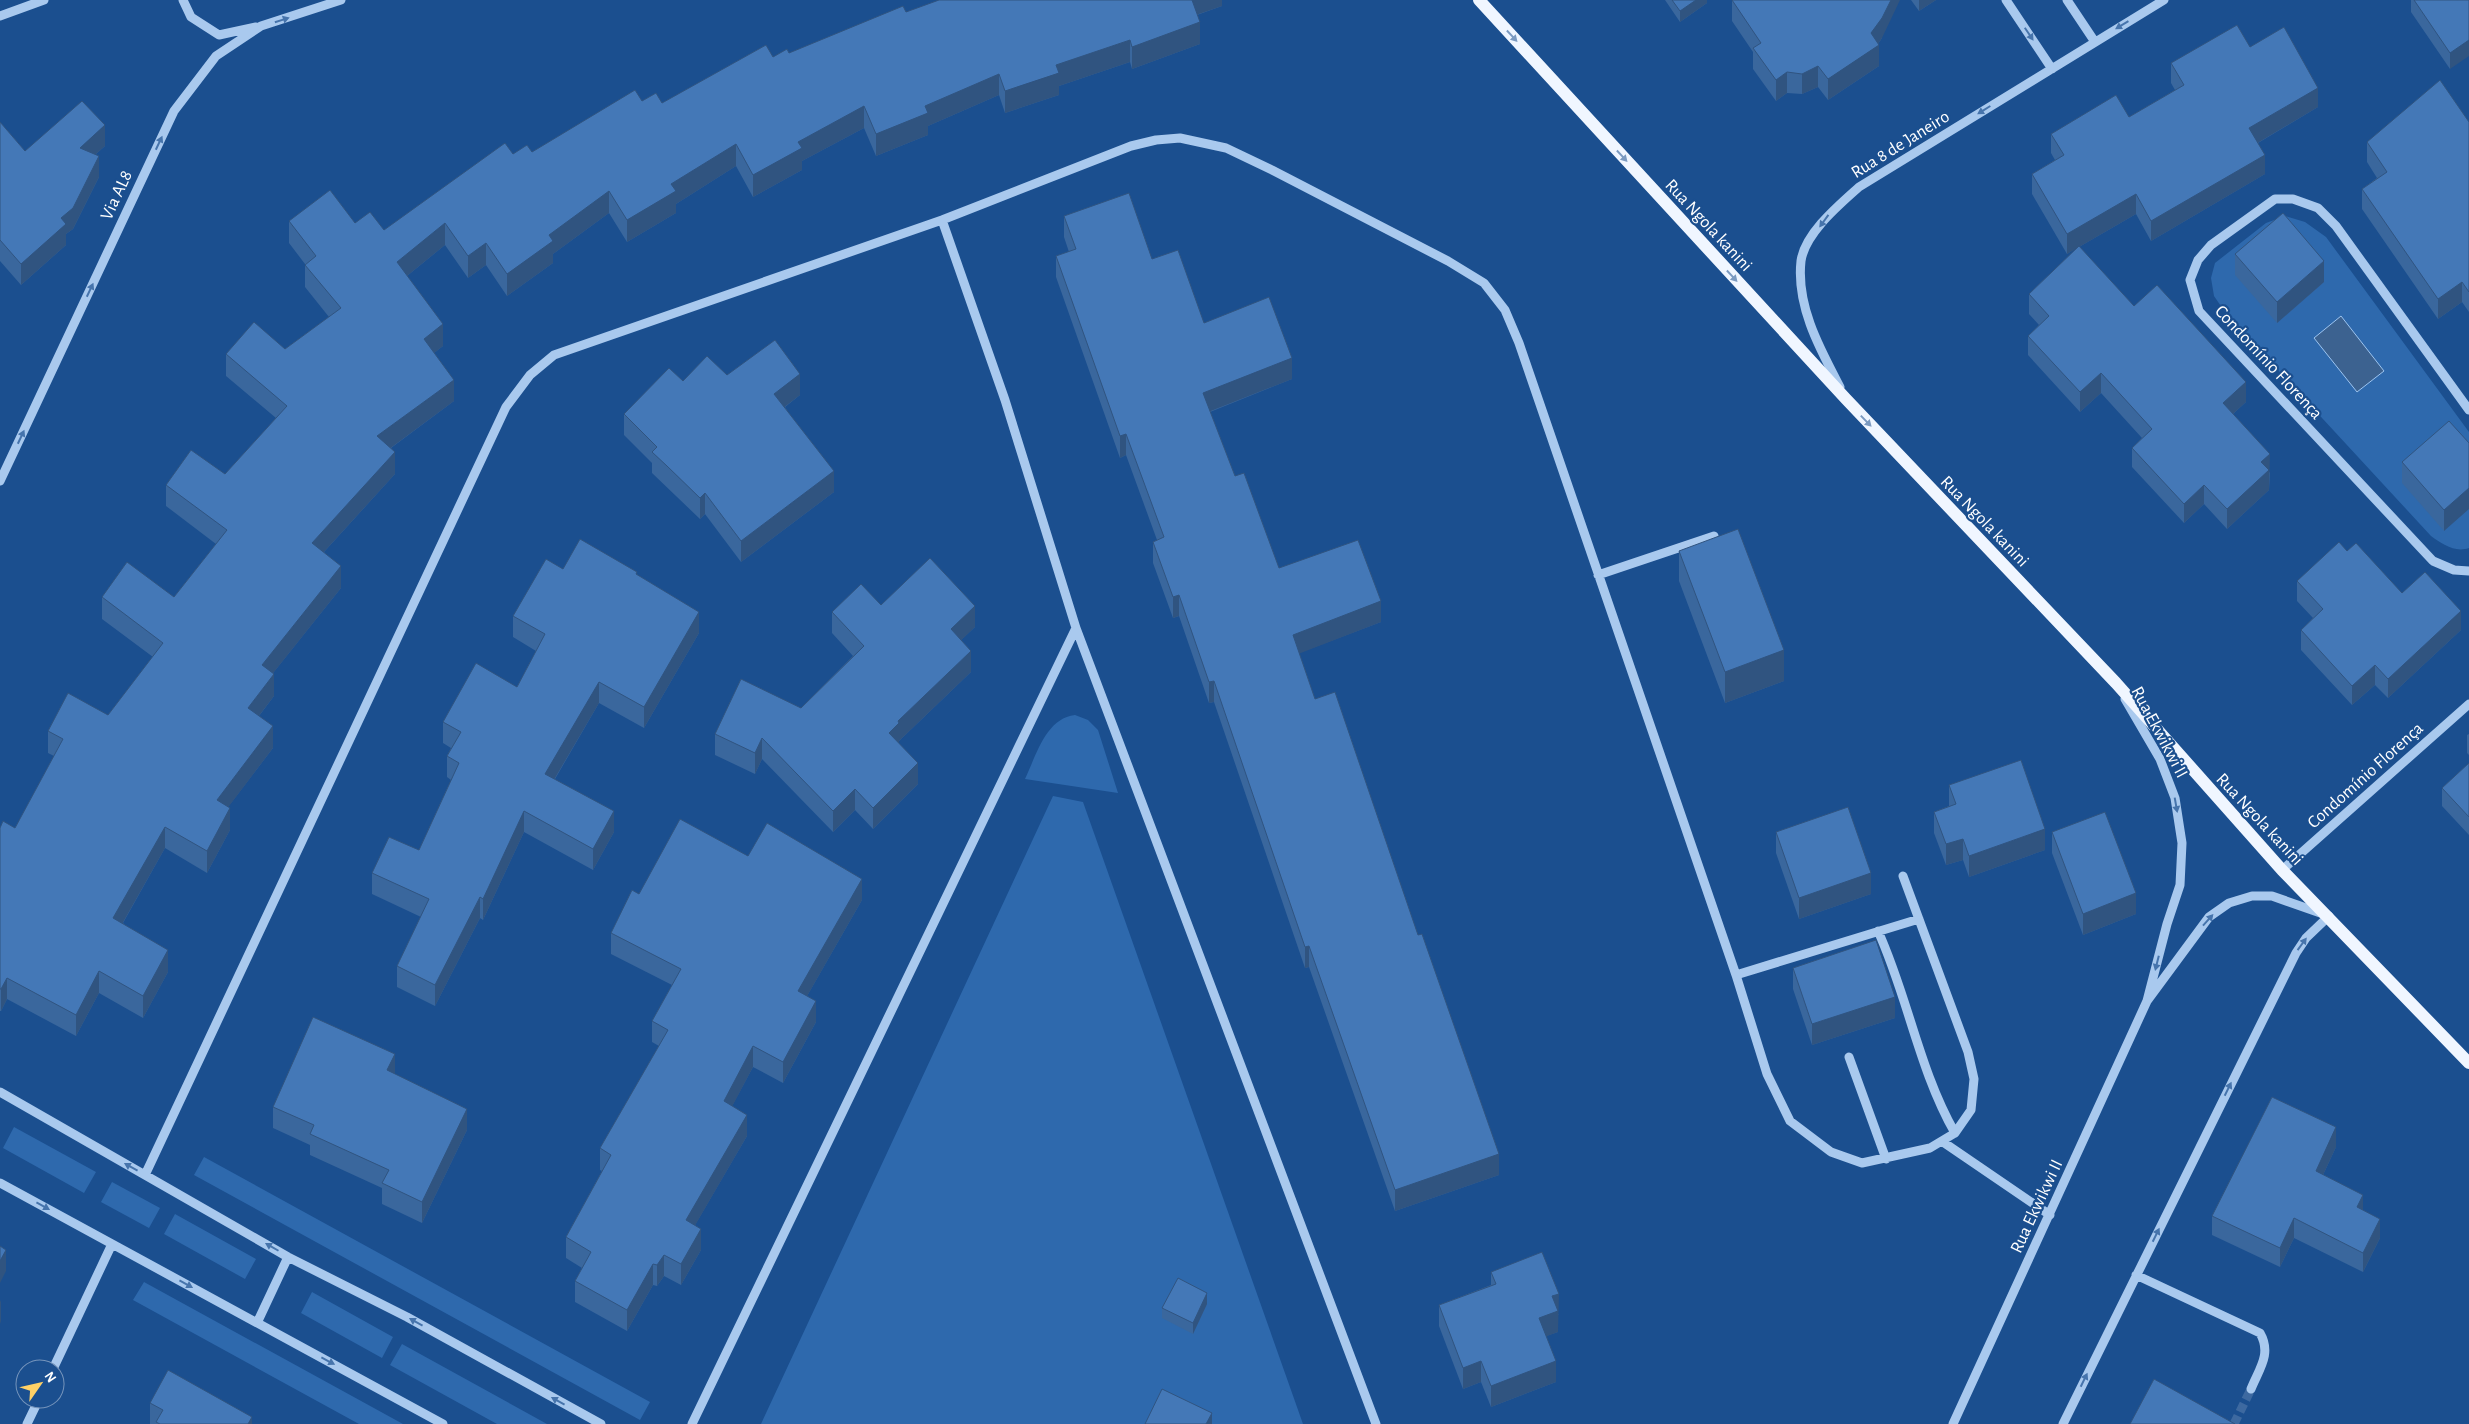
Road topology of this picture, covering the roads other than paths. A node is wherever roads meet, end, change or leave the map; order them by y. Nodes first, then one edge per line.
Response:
1 (44, 0) edge
2 (183, 0) edge
3 (341, 0) edge
4 (1480, 0) edge
5 (2006, 0) edge
6 (2067, 0) edge
7 (2164, 0) edge
8 (0, 16) edge
9 (261, 26) junction
10 (2095, 42) junction
11 (2052, 69) junction
12 (942, 220) junction
13 (1846, 399) junction
14 (2469, 410) edge
15 (0, 481) edge
16 (1714, 536) edge
17 (2469, 571) edge
18 (1598, 575) junction
19 (1076, 628) junction
20 (2116, 683) junction
21 (2469, 704) edge
22 (2282, 870) junction
23 (1903, 876) dead end
24 (2330, 916) junction
25 (1918, 919) junction
26 (1878, 931) junction
27 (1736, 975) junction
28 (2147, 1001) junction
29 (1849, 1058) dead end
30 (2469, 1063) edge
31 (0, 1092) edge
32 (1955, 1133) junction
33 (1943, 1142) junction
34 (1886, 1159) junction
35 (146, 1175) junction
36 (0, 1183) edge
37 (2050, 1214) junction
38 (112, 1244) junction
39 (288, 1257) junction
40 (2136, 1274) junction
41 (257, 1323) junction
42 (58, 1359) edge
43 (2251, 1389) tunnel mouth
44 (34, 1409) edge
45 (27, 1424) edge
46 (443, 1424) edge
47 (601, 1424) edge
48 (692, 1424) edge
49 (1376, 1424) edge
50 (1953, 1424) edge
51 (2063, 1424) edge

1 - 8 street
2 - 9 street
9 -> 3 street, Via AL8
4 -> 13 main road, Rua Ngola kanini
5 -> 11 street
6 - 10 street
7 -> 10 street, Rua 8 de Janeiro
15 -> 9 street, Via AL8
10 - 11 street, Rua 8 de Janeiro
11 -> 13 street, Rua 8 de Janeiro
12 - 18 street
12 - 19 street
12 - 35 street
13 -> 20 main road, Rua Ngola kanini
14 - 17 street, Condomínio Florença
16 - 18 street
18 - 27 street
19 - 48 street
19 - 49 street
20 - 22 main road, Rua Ngola kanini
20 -> 28 street, Rua Ekwikwi II
21 - 22 street, Condomínio Florença
22 - 24 main road, Rua Ngola kanini
23 - 25 street
28 -> 24 street, Rua Ekwikwi II
24 - 30 main road, Rua Ngola kanini
40 -> 24 street
25 - 26 street
25 - 32 street
26 - 27 street
26 - 32 street
27 - 34 street
28 - 37 street, Rua Ekwikwi II
29 - 34 street
35 -> 31 street
32 - 33 street
33 - 34 street
33 - 37 street
39 -> 35 street
36 -> 38 street
37 - 50 street, Rua Ekwikwi II
38 -> 41 street
38 - 42 street
39 - 41 street
47 -> 39 street
40 - 43 street
51 -> 40 street
41 -> 46 street
44 - 45 street

